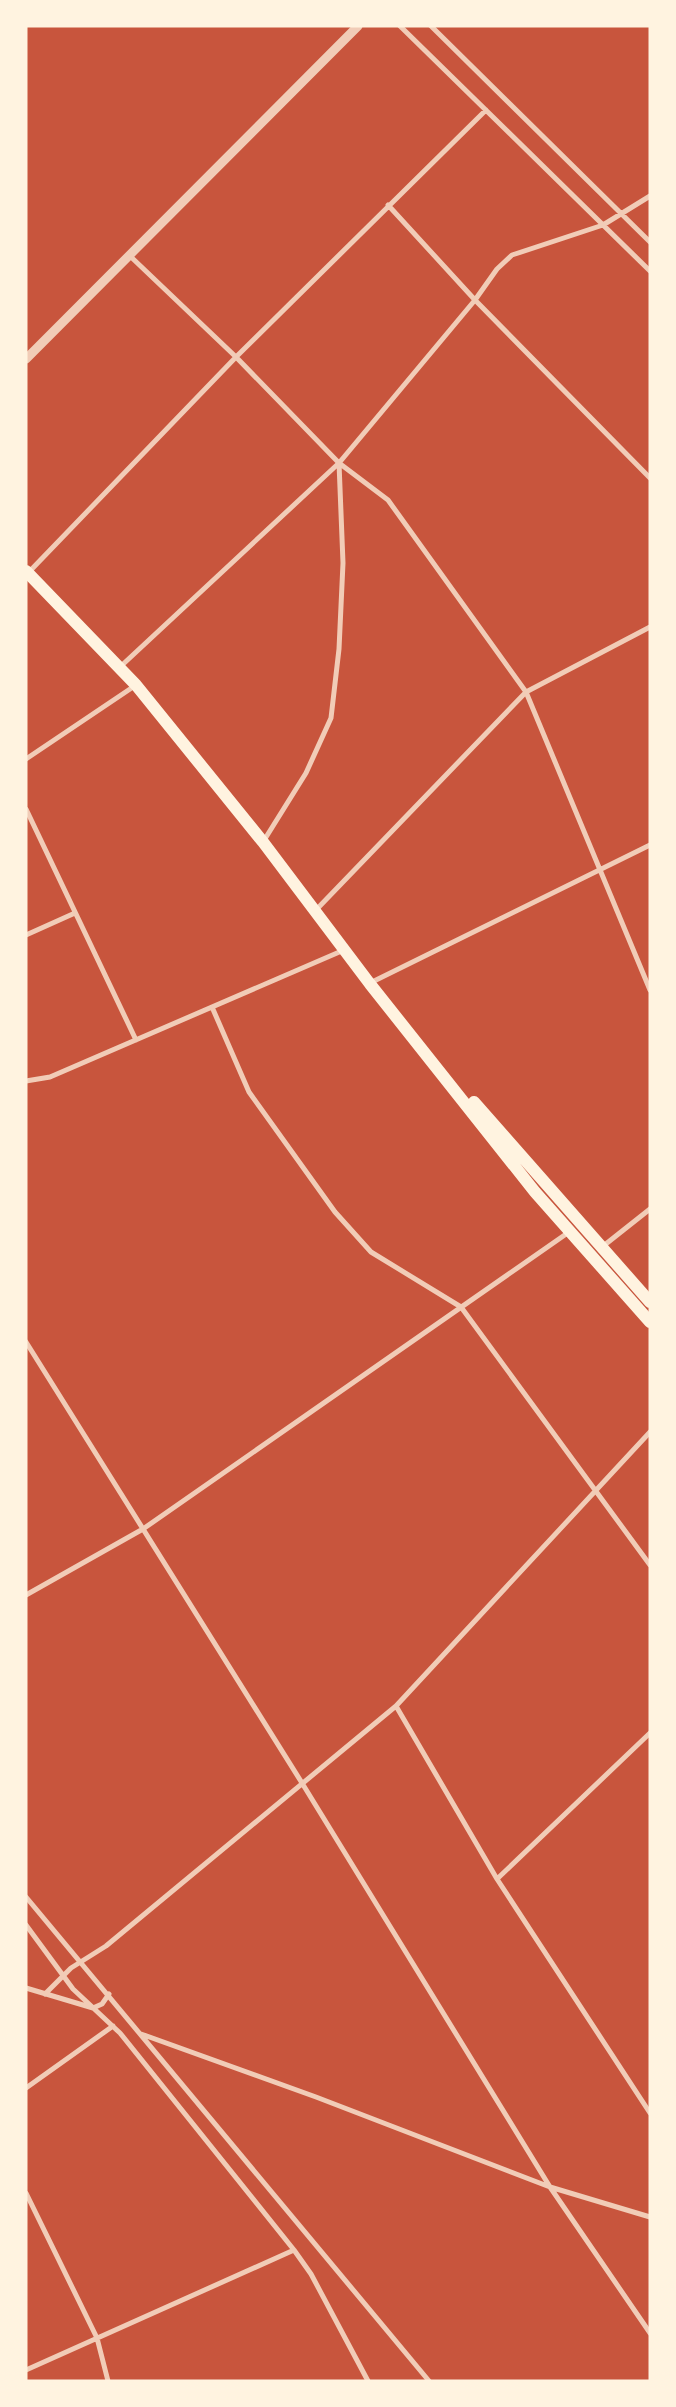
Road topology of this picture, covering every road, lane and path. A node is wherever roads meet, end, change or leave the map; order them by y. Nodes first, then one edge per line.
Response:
1 (358, 26) edge
2 (400, 26) edge
3 (430, 26) edge
4 (486, 110) junction
5 (650, 196) edge
6 (388, 205) junction
7 (621, 214) junction
8 (603, 225) junction
9 (650, 242) edge
10 (130, 256) junction
11 (650, 271) edge
12 (476, 300) junction
13 (236, 357) junction
14 (26, 359) edge
15 (339, 464) junction
16 (650, 478) edge
17 (27, 572) edge
18 (650, 627) edge
19 (120, 668) junction
20 (136, 685) junction
21 (526, 692) junction
22 (26, 758) edge
23 (26, 809) edge
24 (263, 842) junction
25 (650, 845) edge
26 (601, 870) junction
27 (315, 911) junction
28 (75, 913) junction
29 (26, 936) edge
30 (344, 950) junction
31 (370, 984) junction
32 (650, 990) edge
33 (212, 1007) junction
34 (136, 1040) junction
35 (26, 1081) edge
36 (650, 1209) edge
37 (570, 1232) junction
38 (601, 1247) junction
39 (650, 1302) edge
40 (461, 1308) junction
41 (650, 1322) edge
42 (26, 1342) edge
43 (650, 1432) edge
44 (595, 1492) junction
45 (143, 1529) junction
46 (650, 1565) edge
47 (26, 1595) edge
48 (396, 1706) junction
49 (650, 1733) edge
50 (302, 1783) junction
51 (497, 1879) junction
52 (26, 1897) edge
53 (26, 1925) edge
54 (81, 1963) junction
55 (64, 1975) junction
56 (26, 1988) edge
57 (45, 1994) junction
58 (109, 1994) junction
59 (93, 2008) junction
60 (113, 2026) junction
61 (141, 2034) junction
62 (26, 2088) edge
63 (650, 2113) edge
64 (550, 2187) junction
65 (26, 2193) edge
66 (650, 2217) edge
67 (294, 2250) junction
68 (650, 2333) edge
69 (97, 2338) junction
70 (26, 2370) edge
71 (108, 2381) edge
72 (368, 2381) edge
73 (429, 2381) edge

1 - 10 street
2 - 4 street
3 - 7 street
4 - 6 street
4 - 8 street
5 - 7 street
6 - 12 street
6 - 13 street
7 - 8 street
7 - 9 street
8 - 11 street
8 - 12 street
10 - 13 street
10 - 14 street
12 - 15 street
12 - 16 street
13 - 15 street
13 - 17 street
15 - 19 street
15 - 21 street
15 - 24 street
17 - 19 main road
18 - 21 street
19 - 20 main road
20 - 22 street
20 - 24 main road
21 - 26 street
21 - 27 street
23 - 28 street
24 - 27 main road
25 - 26 street
26 - 31 street
26 - 32 street
27 - 30 main road
28 - 29 street
28 - 34 street
30 - 31 main road
30 - 33 street
31 - 37 main road
31 - 38 main road
33 - 34 street
33 - 40 street
34 - 35 street
36 - 38 street
37 - 40 street
37 - 41 main road
38 - 39 main road
40 - 44 street
40 - 45 street
42 - 45 street
43 - 44 street
44 - 46 street
44 - 48 street
45 - 47 street
45 - 50 street
48 - 50 street
48 - 51 street
49 - 51 street
50 - 54 street
50 - 64 street
51 - 63 street
52 - 54 street
53 - 55 street
54 - 55 street
54 - 58 street
55 - 57 street
55 - 59 street
56 - 57 street
57 - 59 street
58 - 59 street
58 - 61 street
59 - 60 street
60 - 62 street
60 - 67 street
61 - 64 street
61 - 73 street
64 - 66 street
64 - 68 street
65 - 69 street
67 - 69 street
67 - 72 street
69 - 70 street
69 - 71 street

